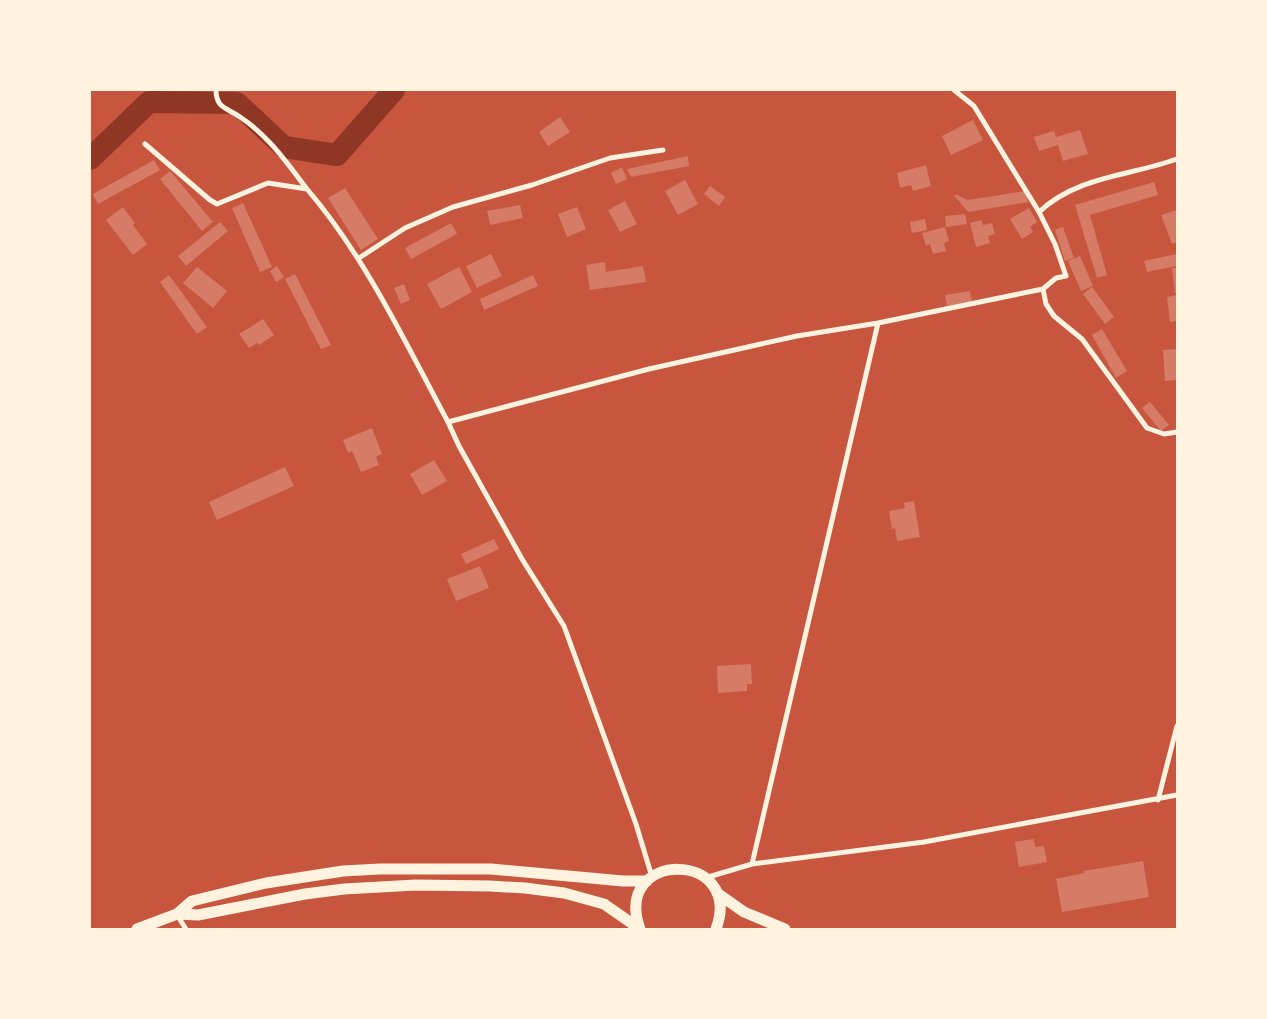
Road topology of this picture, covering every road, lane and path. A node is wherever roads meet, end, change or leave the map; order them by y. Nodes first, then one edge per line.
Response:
1 (216, 90) edge
2 (954, 90) edge
3 (145, 144) dead end
4 (663, 150) dead end
5 (1177, 159) edge
6 (307, 189) junction
7 (1039, 212) junction
8 (359, 258) junction
9 (1043, 289) junction
10 (878, 323) junction
11 (448, 422) junction
12 (1177, 432) edge
13 (1177, 726) edge
14 (1177, 795) edge
15 (1158, 800) junction
16 (752, 864) junction
17 (705, 878) junction
18 (649, 879) junction
19 (717, 893) junction
20 (177, 914) junction
21 (137, 929) edge
22 (186, 929) edge
23 (640, 929) edge
24 (716, 929) edge
25 (785, 929) edge

1 - 6 street
2 - 7 street
3 - 6 street
4 - 8 street
5 - 7 street
6 - 8 street
7 - 9 street
8 - 11 street
9 - 10 street
9 - 12 street
10 - 11 street
10 - 16 street
11 - 18 street
13 - 15 street
14 - 15 street
15 - 16 street
16 - 17 street
17 - 18 main road
17 - 19 main road
18 - 20 main road
18 - 23 main road
19 - 24 main road
19 - 25 main road
20 - 21 main road
20 - 22 street
20 - 23 main road

